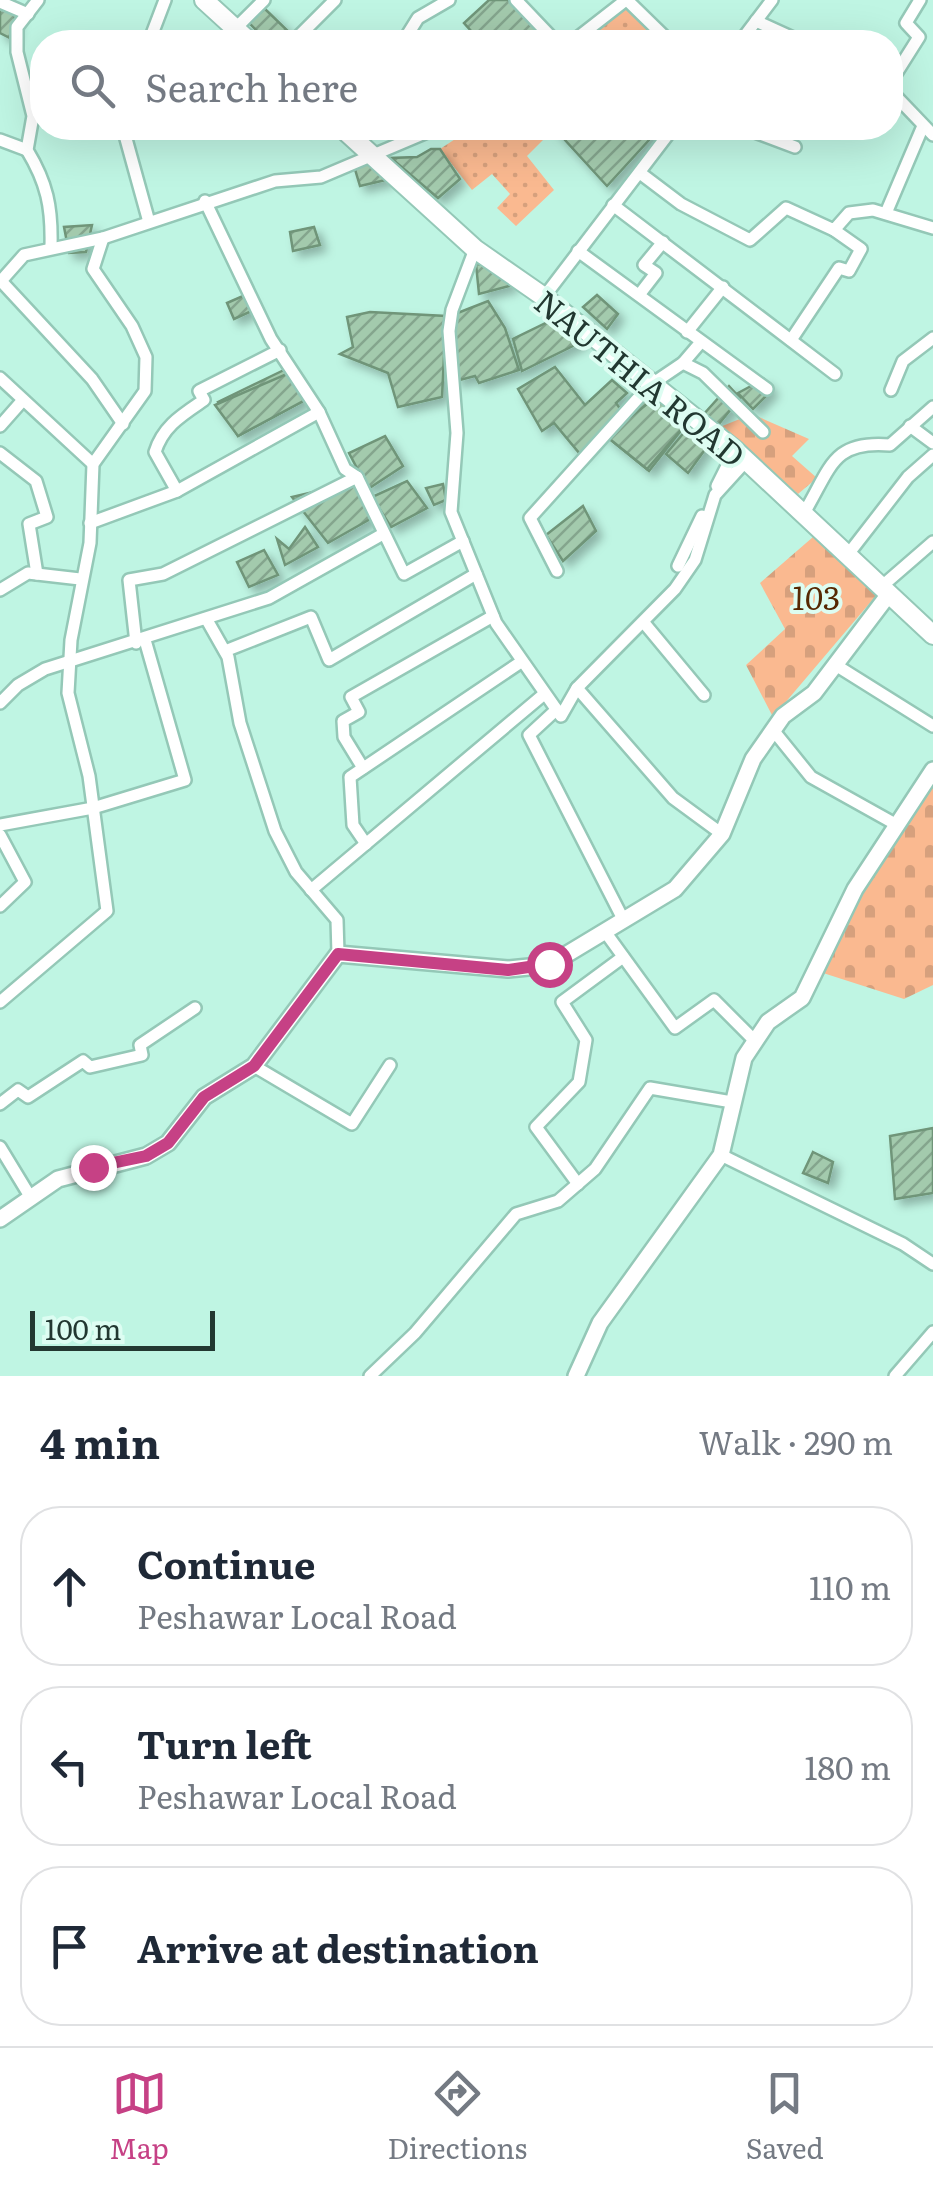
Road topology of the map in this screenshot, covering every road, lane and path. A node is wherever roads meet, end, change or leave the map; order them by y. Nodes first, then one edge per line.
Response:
1 (38, 0) edge
2 (165, 0) edge
3 (204, 0) edge
4 (264, 0) edge
5 (334, 0) edge
6 (449, 0) edge
7 (516, 0) edge
8 (616, 0) edge
9 (626, 0) edge
10 (0, 2) edge
11 (767, 2) edge
12 (915, 2) edge
13 (28, 14) junction
14 (601, 20) junction
15 (756, 21) junction
16 (235, 29) joint
17 (154, 30) edge
18 (305, 30) edge
19 (410, 30) edge
20 (545, 30) edge
21 (588, 30) edge
22 (657, 30) edge
23 (749, 30) edge
24 (776, 30) edge
25 (903, 63) edge
26 (903, 101) edge
27 (30, 102) edge
28 (928, 131) edge
29 (30, 133) edge
30 (0, 140) edge
31 (126, 140) edge
32 (355, 140) edge
33 (410, 140) edge
34 (665, 140) edge
35 (778, 140) edge
36 (795, 146) dead end
37 (27, 150) junction
38 (373, 156) junction
39 (640, 173) junction
40 (205, 201) junction
41 (613, 205) junction
42 (886, 213) junction
43 (149, 222) junction
44 (933, 228) edge
45 (834, 230) junction
46 (103, 238) junction
47 (662, 242) junction
48 (50, 246) junction
49 (475, 249) junction
50 (578, 251) junction
51 (1, 281) edge
52 (723, 287) junction
53 (639, 295) junction
54 (544, 297) junction
55 (687, 332) junction
56 (933, 338) edge
57 (792, 340) junction
58 (701, 342) junction
59 (280, 350) junction
60 (683, 363) junction
61 (835, 374) dead end
62 (0, 378) edge
63 (650, 386) junction
64 (767, 389) dead end
65 (892, 390) dead end
66 (23, 400) junction
67 (933, 408) edge
68 (319, 412) junction
69 (123, 424) junction
70 (0, 426) edge
71 (910, 426) junction
72 (762, 432) dead end
73 (933, 444) edge
74 (0, 453) edge
75 (933, 455) edge
76 (740, 456) junction
77 (92, 464) junction
78 (357, 477) junction
79 (177, 491) junction
80 (804, 513) junction
81 (90, 523) junction
82 (383, 534) junction
83 (463, 541) junction
84 (933, 542) edge
85 (846, 557) junction
86 (678, 566) dead end
87 (558, 571) dead end
88 (37, 574) junction
89 (476, 574) junction
90 (80, 579) junction
91 (0, 590) edge
92 (885, 590) junction
93 (493, 616) junction
94 (207, 620) junction
95 (645, 624) junction
96 (933, 635) edge
97 (141, 642) junction
98 (224, 651) junction
99 (70, 662) junction
100 (521, 662) junction
101 (834, 664) junction
102 (577, 688) junction
103 (543, 695) junction
104 (704, 695) dead end
105 (0, 703) edge
106 (556, 710) junction
107 (933, 726) edge
108 (774, 730) junction
109 (362, 768) junction
110 (933, 770) edge
111 (93, 808) junction
112 (897, 824) junction
113 (0, 826) edge
114 (722, 834) junction
115 (0, 836) edge
116 (366, 844) junction
117 (311, 890) junction
118 (0, 906) edge
119 (624, 921) junction
120 (606, 933) junction
121 (338, 954) junction
122 (624, 957) junction
123 (0, 1002) edge
124 (195, 1008) dead end
125 (755, 1042) junction
126 (390, 1065) dead end
127 (254, 1066) junction
128 (732, 1102) junction
129 (0, 1104) edge
130 (0, 1147) edge
131 (721, 1154) junction
132 (578, 1184) junction
133 (31, 1198) junction
134 (0, 1219) edge
135 (933, 1264) edge
136 (933, 1332) edge
137 (897, 1375) edge
138 (370, 1376) edge
139 (576, 1376) edge

1 - 13 street
2 - 17 street
3 - 16 main road
4 - 16 street
5 - 18 street
6 - 19 street
7 - 20 street
8 - 14 street
9 - 14 street
9 - 22 street
10 - 13 street
11 - 15 street
12 - 25 street
13 - 27 street
14 - 21 street
15 - 23 street
15 - 24 street
26 - 28 street
28 - 42 street
29 - 37 street
30 - 37 street
31 - 43 street
32 - 38 main road, NAUTHIA ROAD
33 - 38 street
34 - 39 street
35 - 36 street
37 - 48 street
38 - 40 street
38 - 49 main road, NAUTHIA ROAD
39 - 41 street
39 - 45 street
40 - 43 street
40 - 59 street
41 - 47 street
41 - 50 street
42 - 44 street
42 - 45 street
43 - 46 street
45 - 57 street
46 - 48 street
46 - 69 street
47 - 52 street
47 - 53 street
48 - 51 street
49 - 54 main road, NAUTHIA ROAD
49 - 83 street
50 - 53 street
50 - 54 street
51 - 69 street
52 - 55 street
52 - 57 street
53 - 55 street
54 - 63 main road, NAUTHIA ROAD
55 - 58 street
56 - 65 street
57 - 61 street
58 - 60 street
58 - 64 street
59 - 68 street
59 - 79 street
60 - 63 street
60 - 72 street
62 - 66 street
63 - 76 main road, NAUTHIA ROAD
63 - 87 street
66 - 70 street
66 - 77 street
67 - 71 street
68 - 78 street
68 - 79 street
69 - 77 street
71 - 73 street
71 - 80 street
74 - 88 street
75 - 85 street
76 - 80 main road, NAUTHIA ROAD
76 - 86 street
76 - 95 street
77 - 81 street
78 - 82 street
78 - 97 street
79 - 81 street
80 - 85 main road, NAUTHIA ROAD
81 - 90 street
82 - 83 street
82 - 94 street
83 - 89 street
84 - 92 street
85 - 92 main road, NAUTHIA ROAD
88 - 90 street
88 - 91 street
89 - 93 street
89 - 98 street
90 - 99 street
92 - 96 main road, NAUTHIA ROAD
92 - 101 street
93 - 100 street
93 - 109 street
94 - 97 street
94 - 98 street
95 - 102 street
95 - 104 street
97 - 99 street
97 - 111 street
98 - 117 street
99 - 105 street
99 - 111 street
100 - 103 street
100 - 109 street
101 - 107 street
101 - 108 street
102 - 106 street
102 - 114 street
103 - 106 street
103 - 116 street
106 - 119 street
108 - 112 street
108 - 114 street
109 - 116 street
110 - 112 street
111 - 113 street
111 - 123 street
112 - 125 street
114 - 119 street
115 - 118 street
116 - 117 street
117 - 121 street
119 - 120 street
120 - 121 street
120 - 122 street
121 - 127 street
122 - 125 street
122 - 132 street
124 - 129 street
125 - 128 street
126 - 127 street
127 - 133 street
128 - 131 street
128 - 132 street
130 - 133 street
131 - 135 street
131 - 139 street
132 - 138 street
133 - 134 street
136 - 137 street

